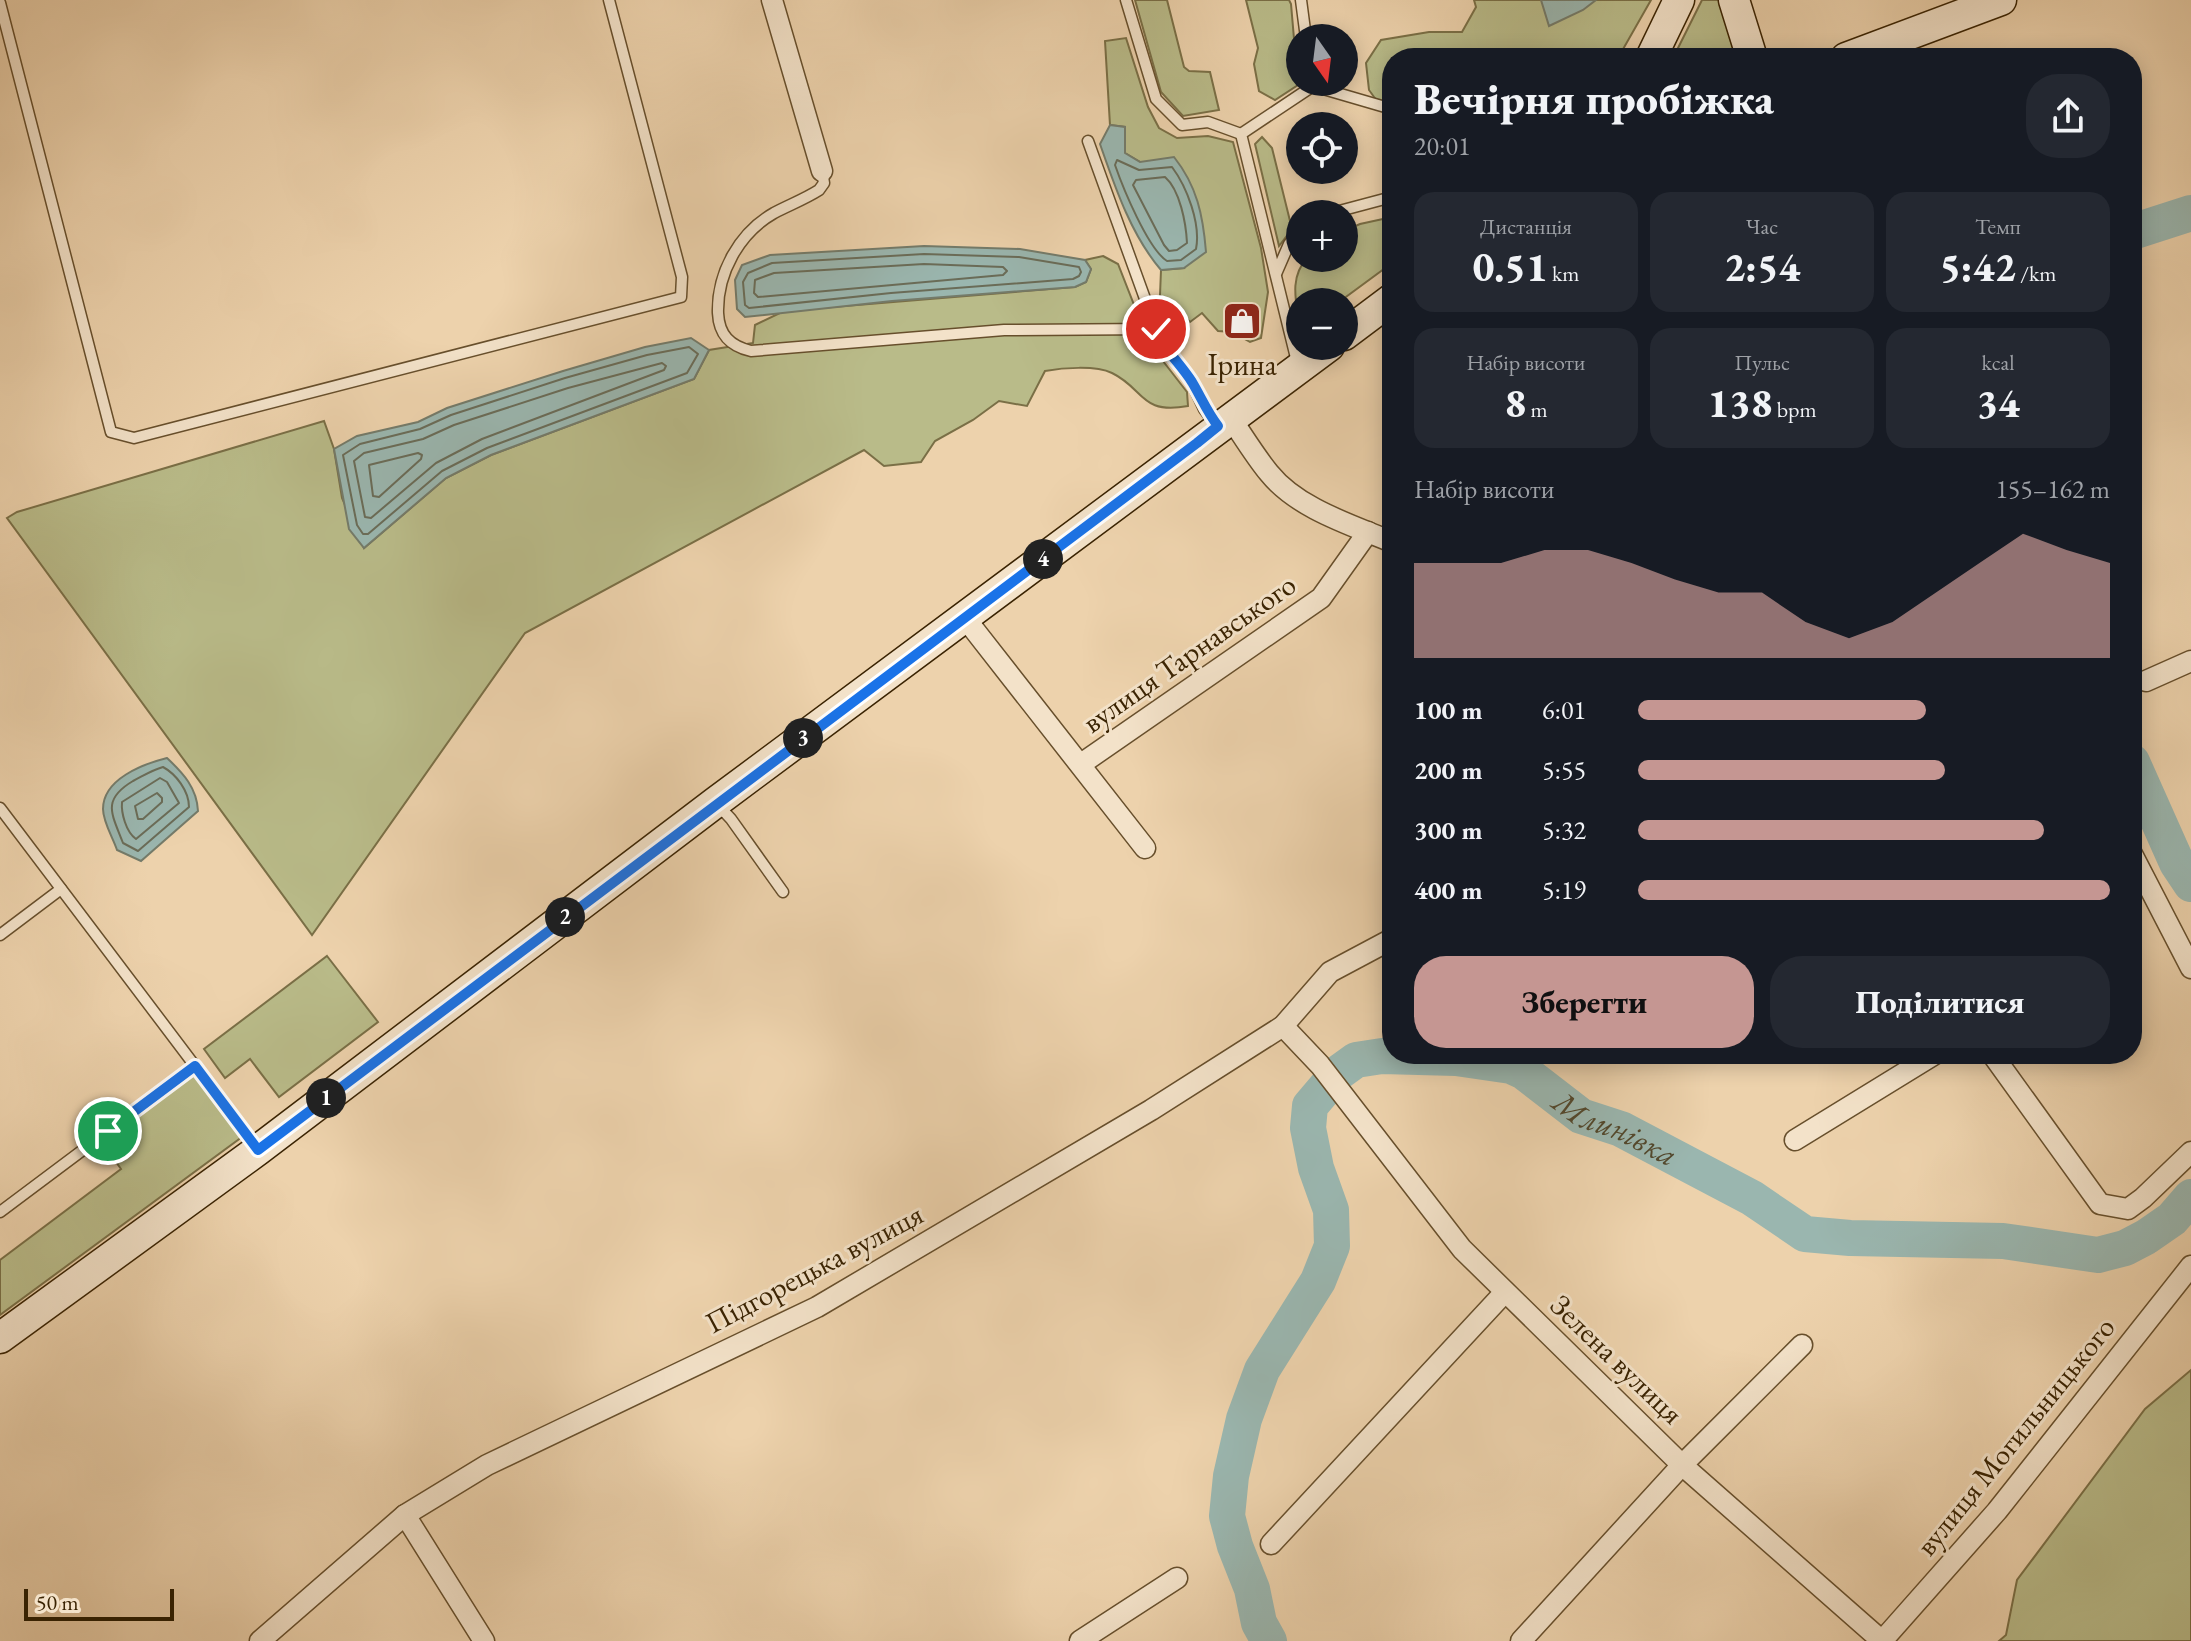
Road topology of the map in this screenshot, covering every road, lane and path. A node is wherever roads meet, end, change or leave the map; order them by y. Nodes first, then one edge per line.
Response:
1 (609, 0) edge
2 (772, 0) edge
3 (1120, 0) edge
4 (1126, 0) edge
5 (1301, 0) edge
6 (1679, 0) edge
7 (1734, 0) edge
8 (2001, 0) edge
9 (0, 3) edge
10 (1130, 13) junction
11 (1304, 24) edge
12 (1656, 48) edge
13 (1749, 48) edge
14 (1876, 48) edge
15 (1295, 96) edge
16 (1350, 96) edge
17 (1382, 106) edge
18 (1241, 134) junction
19 (1088, 141) dead end
20 (822, 171) joint
21 (1382, 200) edge
22 (1358, 206) edge
23 (1286, 251) edge
24 (1276, 275) junction
25 (1382, 306) edge
26 (1358, 324) edge
27 (1156, 329) junction
28 (1310, 360) edge
29 (1299, 368) junction
30 (1224, 422) junction
31 (1368, 532) junction
32 (1382, 538) edge
33 (965, 618) junction
34 (2191, 661) edge
35 (2146, 681) dead end
36 (1081, 764) junction
37 (716, 802) junction
38 (0, 808) edge
39 (1145, 848) dead end
40 (2142, 873) edge
41 (61, 889) junction
42 (783, 892) dead end
43 (0, 935) edge
44 (1382, 944) edge
45 (2191, 968) edge
46 (1283, 1026) junction
47 (1919, 1064) edge
48 (1999, 1064) edge
49 (195, 1066) junction
50 (1795, 1140) dead end
51 (258, 1150) junction
52 (2191, 1152) edge
53 (0, 1212) edge
54 (2191, 1266) edge
55 (1505, 1292) junction
56 (0, 1338) edge
57 (1802, 1345) dead end
58 (1682, 1465) junction
59 (405, 1515) junction
60 (1271, 1544) dead end
61 (1177, 1578) dead end
62 (260, 1641) edge
63 (484, 1641) edge
64 (1080, 1641) edge
65 (1521, 1641) edge
66 (1882, 1641) edge

1 - 9 lane
2 - 20 street
3 - 10 lane
4 - 10 lane
5 - 11 lane
6 - 12 main road
7 - 13 main road
8 - 14 main road
10 - 18 lane
15 - 18 lane
16 - 17 lane
18 - 24 lane
19 - 27 lane
20 - 27 lane
21 - 22 lane
23 - 24 lane
24 - 29 lane
25 - 26 main road
27 - 30 lane
28 - 29 main road
29 - 30 main road
30 - 31 street
30 - 33 main road
31 - 32 street
31 - 36 street, вулиця Тарнавського
33 - 36 street
33 - 37 main road
34 - 35 street
36 - 39 street
37 - 42 lane
37 - 51 main road
38 - 41 lane
40 - 45 street
41 - 43 lane
41 - 49 lane
44 - 46 street, Підгорецька вулиця
46 - 55 street, Зелена вулиця
46 - 59 street, Підгорецька вулиця
47 - 50 street
48 - 52 street
49 - 51 lane
49 - 53 lane
51 - 56 main road
54 - 66 street, вулиця Могильницького
55 - 58 street, Зелена вулиця
55 - 60 street
57 - 58 street
58 - 65 street
58 - 66 street, Зелена вулиця
59 - 62 street, Підгорецька вулиця
59 - 63 street
61 - 64 street

